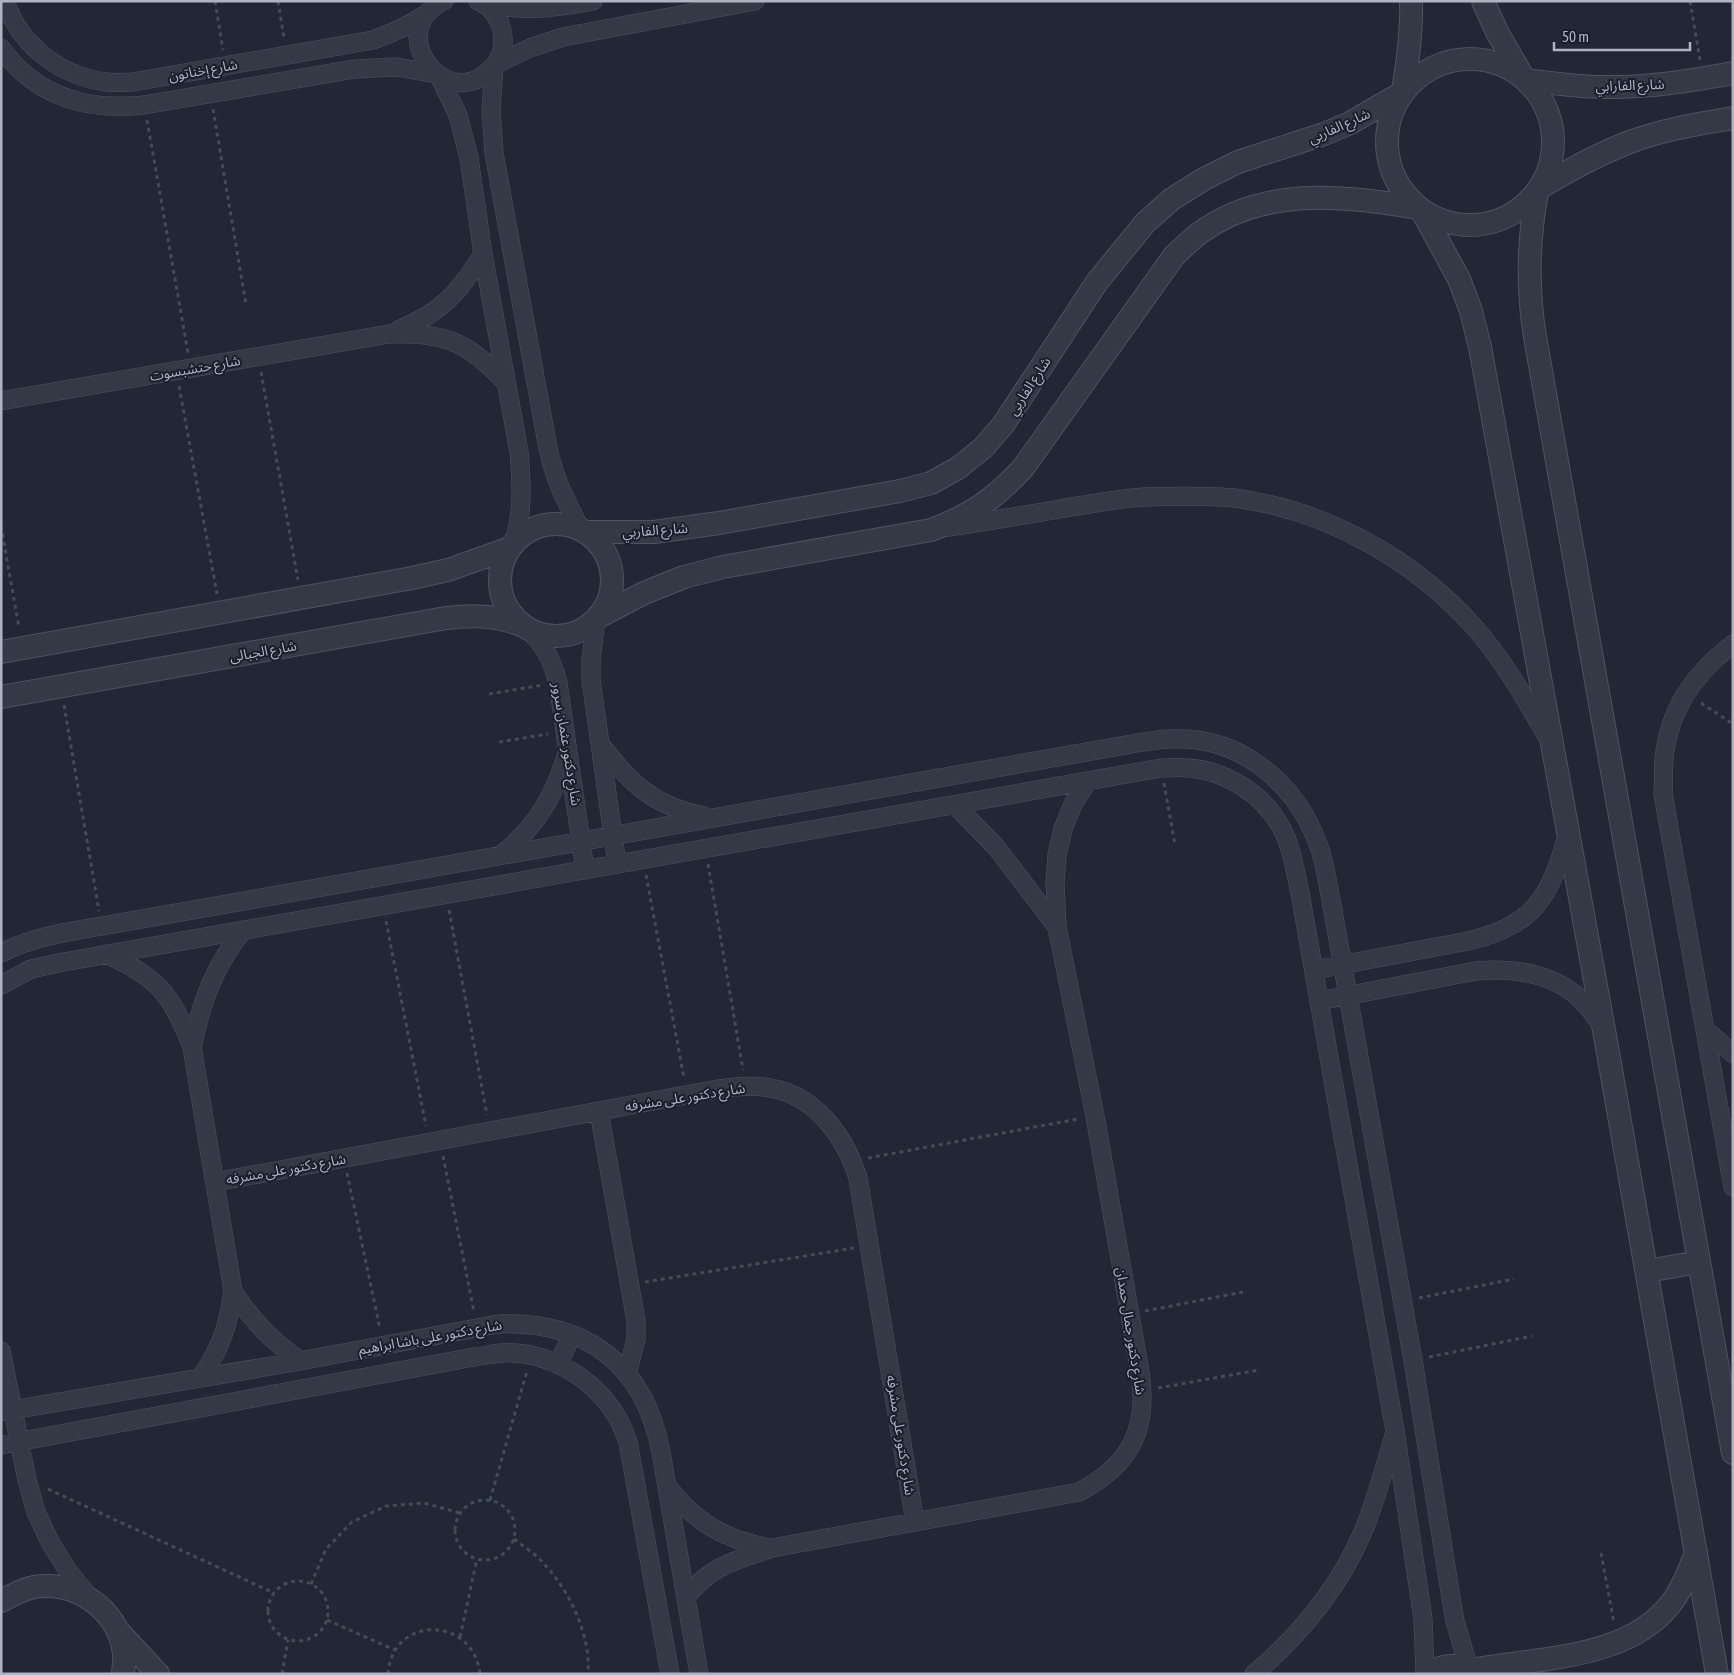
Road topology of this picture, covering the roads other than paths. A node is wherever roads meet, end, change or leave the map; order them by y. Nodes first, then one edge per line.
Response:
1 (6, 1) edge
2 (444, 1) edge
3 (592, 1) edge
4 (755, 1) edge
5 (1411, 1) edge
6 (1483, 1) edge
7 (481, 2) edge
8 (429, 9) edge
9 (1, 48) edge
10 (495, 65) junction
11 (1733, 73) edge
12 (438, 75) junction
13 (1525, 79) junction
14 (1402, 92) junction
15 (1733, 118) edge
16 (1539, 189) junction
17 (1420, 210) junction
18 (484, 254) junction
19 (389, 334) junction
20 (506, 382) junction
21 (1, 401) edge
22 (931, 530) junction
23 (583, 531) junction
24 (512, 546) junction
25 (597, 618) junction
26 (525, 627) junction
27 (1733, 644) edge
28 (12, 650) edge
29 (1, 697) edge
30 (567, 739) junction
31 (599, 742) junction
32 (1143, 742) junction
33 (1551, 742) junction
34 (1154, 769) junction
35 (1088, 782) junction
36 (955, 805) junction
37 (715, 818) junction
38 (612, 835) junction
39 (1568, 835) junction
40 (581, 841) junction
41 (500, 855) junction
42 (617, 864) junction
43 (585, 870) junction
44 (1057, 927) junction
45 (243, 930) junction
46 (52, 935) junction
47 (1, 953) edge
48 (106, 954) junction
49 (58, 963) junction
50 (1343, 964) junction
51 (1314, 970) junction
52 (1, 985) edge
53 (1348, 995) junction
54 (1319, 1001) junction
55 (1705, 1029) junction
56 (1604, 1030) junction
57 (192, 1047) junction
58 (1733, 1054) edge
59 (600, 1111) junction
60 (215, 1182) junction
61 (1733, 1187) edge
62 (1699, 1262) junction
63 (1646, 1270) junction
64 (233, 1291) junction
65 (572, 1334) junction
66 (1, 1351) edge
67 (300, 1361) junction
68 (558, 1364) junction
69 (627, 1374) junction
70 (200, 1378) junction
71 (7, 1411) edge
72 (1395, 1431) junction
73 (19, 1442) junction
74 (1, 1445) edge
75 (1733, 1453) edge
76 (666, 1485) junction
77 (915, 1522) junction
78 (772, 1548) junction
79 (1696, 1552) junction
80 (89, 1597) junction
81 (686, 1597) junction
82 (1, 1601) edge
83 (118, 1631) junction
84 (1472, 1671) edge
85 (123, 1674) edge
86 (158, 1674) edge
87 (670, 1674) edge
88 (699, 1674) edge
89 (1254, 1674) edge
90 (1425, 1674) edge
91 (1429, 1674) edge
92 (1718, 1674) edge

1 - 8 street, شارع إخناتون
2 - 8 street, شارع إخناتون
3 - 7 street
4 - 10 street, شارع إخناتون
5 - 14 street
6 - 13 street
7 - 10 street
8 - 12 street
9 - 12 street, شارع إخناتون
10 - 12 street, شارع إخناتون
10 - 23 street
11 - 13 street, شارع الفارابي
12 - 18 street
13 - 14 street
13 - 16 street
14 - 17 street
14 - 23 street, شارع الفاربي
15 - 16 street
16 - 17 street
16 - 62 street
17 - 22 street
17 - 33 street
18 - 19 street, شارع حتشبسوت
18 - 20 street
19 - 20 street, شارع حتشبسوت
19 - 21 street, شارع حتشبسوت
20 - 24 street
22 - 25 street
22 - 33 street
23 - 24 street
23 - 25 street
24 - 26 street
24 - 28 street
25 - 26 street
25 - 31 street
26 - 29 street, شارع الجبالى
26 - 30 street, شارع دكتور عثمان سرور
27 - 55 street
30 - 40 street, شارع دكتور عثمان سرور
30 - 41 street
31 - 37 street
31 - 38 street
32 - 34 street
32 - 37 street
32 - 50 street
33 - 39 street
34 - 35 street
34 - 51 street
35 - 36 street
35 - 44 street, شارع دكتور جمال حمدان
36 - 42 street
36 - 44 street, شارع دكتور جمال حمدان
37 - 38 street
38 - 40 street
38 - 42 street
39 - 50 street
39 - 56 street
40 - 41 street
40 - 43 street, شارع دكتور عثمان سرور
41 - 46 street
42 - 43 street
43 - 45 street
44 - 77 street, شارع دكتور جمال حمدان
45 - 48 street
45 - 57 street
46 - 47 street
46 - 49 street
48 - 49 street
48 - 57 street
49 - 52 street
50 - 51 street
50 - 53 street
51 - 54 street
53 - 54 street
53 - 56 street
53 - 84 street
54 - 72 street
55 - 58 street
55 - 61 street
56 - 63 street
57 - 60 street
59 - 60 street, شارع دكتور على مشرفه
59 - 69 street
59 - 77 street, شارع دكتور على مشرفه
60 - 64 street
62 - 63 street
62 - 75 street
63 - 79 street
64 - 67 street
64 - 70 street
65 - 67 street, شارع دكتور على باشا ابراهيم
65 - 68 street
65 - 69 street, شارع دكتور على باشا ابراهيم
66 - 71 street
67 - 70 street, شارع دكتور على باشا ابراهيم
68 - 73 street, شارع دكتور على باشا ابراهيم
68 - 87 street, شارع دكتور على باشا ابراهيم
69 - 76 street, شارع دكتور على باشا ابراهيم
70 - 71 street, شارع دكتور على باشا ابراهيم
71 - 73 street
72 - 89 street
72 - 90 street
73 - 74 street, شارع دكتور على باشا ابراهيم
73 - 80 street
76 - 78 street, شارع دكتور جمال حمدان
76 - 81 street, شارع دكتور على باشا ابراهيم
77 - 78 street, شارع دكتور جمال حمدان
78 - 81 street, شارع دكتور جمال حمدان
79 - 84 street
79 - 92 street
80 - 82 street
80 - 83 street
81 - 88 street, شارع دكتور على باشا ابراهيم
83 - 85 street
83 - 86 street
84 - 91 street

